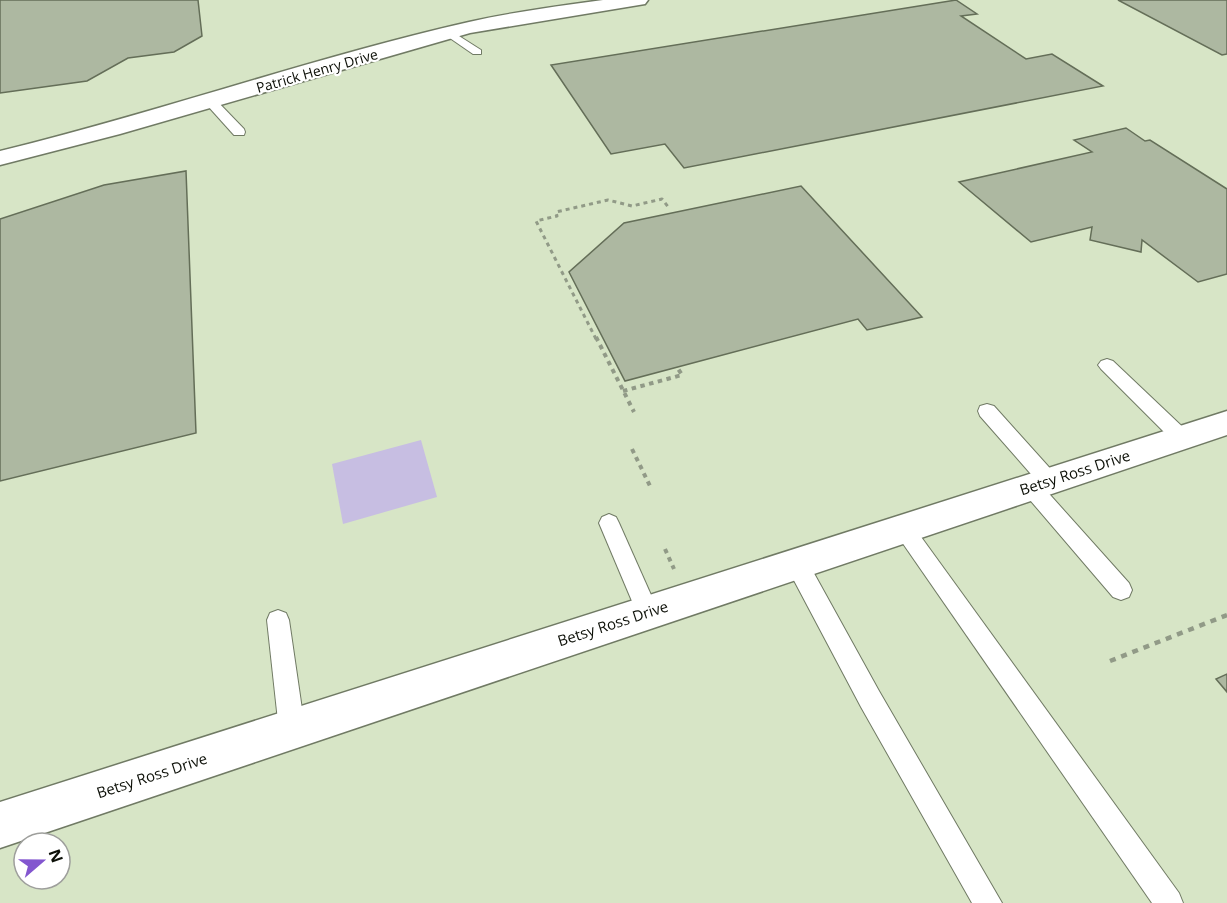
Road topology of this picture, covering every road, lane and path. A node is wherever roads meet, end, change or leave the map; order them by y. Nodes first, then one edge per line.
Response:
1 (639, 0) edge
2 (448, 32) junction
3 (477, 52) dead end
4 (211, 102) junction
5 (239, 132) dead end
6 (0, 158) edge
7 (669, 208) dead end
8 (1107, 365) dead end
9 (677, 367) dead end
10 (623, 391) junction
11 (987, 411) dead end
12 (634, 412) dead end
13 (1227, 423) edge
14 (1182, 438) junction
15 (632, 449) dead end
16 (1040, 484) junction
17 (650, 486) dead end
18 (609, 523) dead end
19 (904, 529) junction
20 (665, 549) dead end
21 (797, 564) junction
22 (674, 569) dead end
23 (1121, 590) dead end
24 (648, 613) junction
25 (1227, 615) edge
26 (278, 620) dead end
27 (1110, 661) dead end
28 (292, 730) junction
29 (0, 825) edge
30 (988, 903) edge
31 (1169, 903) edge

1 - 2 street, Patrick Henry Drive
2 - 3 lane
2 - 4 street, Patrick Henry Drive
4 - 5 lane
4 - 6 street, Patrick Henry Drive
7 - 10 path
8 - 14 lane
9 - 10 path
10 - 12 path
11 - 16 lane
13 - 14 street, Betsy Ross Drive
14 - 16 street, Betsy Ross Drive
15 - 17 path
16 - 19 street, Betsy Ross Drive
16 - 23 lane
18 - 24 lane
19 - 21 street, Betsy Ross Drive
19 - 31 lane
20 - 22 path
21 - 24 street, Betsy Ross Drive
21 - 30 lane
24 - 28 street, Betsy Ross Drive
25 - 27 path
26 - 28 lane
28 - 29 street, Betsy Ross Drive

